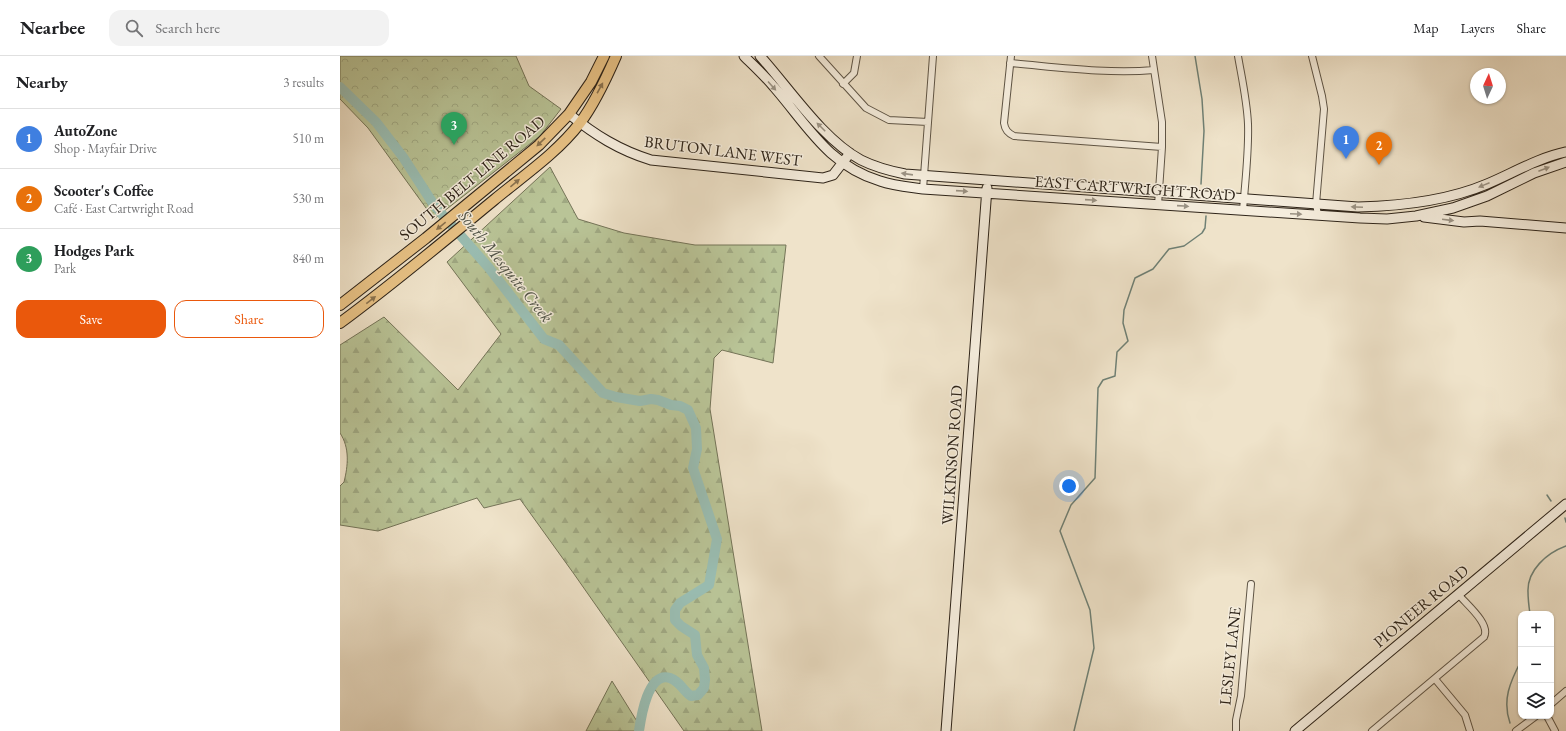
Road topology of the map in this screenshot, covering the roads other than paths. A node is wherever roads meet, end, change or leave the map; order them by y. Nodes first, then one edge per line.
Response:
1 (604, 56) edge
2 (616, 56) edge
3 (746, 56) edge
4 (760, 56) edge
5 (819, 56) edge
6 (857, 56) edge
7 (933, 56) edge
8 (1011, 56) edge
9 (1152, 56) edge
10 (1238, 56) edge
11 (1312, 56) edge
12 (1010, 63) junction
13 (1154, 70) junction
14 (843, 84) junction
15 (569, 114) junction
16 (928, 122) junction
17 (580, 123) junction
18 (1162, 147) junction
19 (1566, 152) edge
20 (850, 153) junction
21 (1566, 162) edge
22 (842, 163) junction
23 (1519, 168) junction
24 (924, 176) junction
25 (1524, 178) junction
26 (987, 180) junction
27 (923, 189) junction
28 (987, 193) junction
29 (1159, 193) junction
30 (1440, 198) junction
31 (1244, 199) junction
32 (1316, 204) junction
33 (1158, 205) junction
34 (1402, 205) junction
35 (1453, 208) junction
36 (1243, 210) junction
37 (1318, 215) junction
38 (1416, 216) junction
39 (1403, 217) junction
40 (1480, 221) junction
41 (1566, 228) edge
42 (340, 305) edge
43 (340, 323) edge
44 (1566, 504) edge
45 (1250, 584) dead end
46 (1458, 594) junction
47 (1435, 679) junction
48 (1566, 691) edge
49 (1554, 701) edge
50 (1532, 719) edge
51 (1549, 719) edge
52 (1375, 730) edge
53 (946, 731) edge
54 (1236, 731) edge
55 (1295, 731) edge
56 (1470, 731) edge
57 (1516, 731) edge
58 (1555, 731) edge

1 - 15 main road, SOUTH BELT LINE ROAD
17 -> 2 main road, SOUTH BELT LINE ROAD
3 -> 22 main road, EAST CARTWRIGHT ROAD
20 -> 4 main road, EAST CARTWRIGHT ROAD
5 - 14 street
6 - 14 street
7 - 16 street
8 - 12 street
9 - 13 street
10 - 31 street
11 - 32 street
12 - 13 street
12 - 18 street
13 - 18 street
14 - 16 street
15 - 17 main road, BRUTON LANE WEST
15 -> 42 main road, SOUTH BELT LINE ROAD
16 - 24 street
17 - 22 main road, BRUTON LANE WEST
43 -> 17 main road, SOUTH BELT LINE ROAD
18 - 29 street
19 - 23 main road, EAST CARTWRIGHT ROAD
20 - 22 main road, BRUTON LANE WEST
24 -> 20 main road, EAST CARTWRIGHT ROAD
25 -> 21 main road, EAST CARTWRIGHT ROAD
22 - 27 main road, EAST CARTWRIGHT ROAD
23 - 25 main road
23 -> 30 main road, EAST CARTWRIGHT ROAD
24 - 26 main road, EAST CARTWRIGHT ROAD
24 - 27 street
25 - 35 main road, EAST CARTWRIGHT ROAD
26 - 28 main road, WILKINSON ROAD
26 - 29 main road, EAST CARTWRIGHT ROAD
27 -> 28 main road, EAST CARTWRIGHT ROAD
28 -> 33 main road, EAST CARTWRIGHT ROAD
28 - 53 main road, WILKINSON ROAD
29 - 31 main road, EAST CARTWRIGHT ROAD
29 - 33 street
30 - 34 main road, EAST CARTWRIGHT ROAD
30 - 35 main road
31 - 32 main road, EAST CARTWRIGHT ROAD
31 - 36 street
34 -> 32 main road, EAST CARTWRIGHT ROAD
32 - 37 street
33 -> 36 main road, EAST CARTWRIGHT ROAD
34 - 39 main road
35 - 38 main road, EAST CARTWRIGHT ROAD
35 - 40 main road
36 -> 37 main road, EAST CARTWRIGHT ROAD
37 - 39 main road, EAST CARTWRIGHT ROAD
38 - 39 main road, EAST CARTWRIGHT ROAD
38 -> 40 main road
40 - 41 main road
44 - 46 main road, PIONEER ROAD
45 - 54 street, LESLEY LANE
46 - 47 street
46 - 55 main road, PIONEER ROAD
47 - 52 street
47 - 56 street
48 - 49 street
50 - 57 street
51 - 58 street

